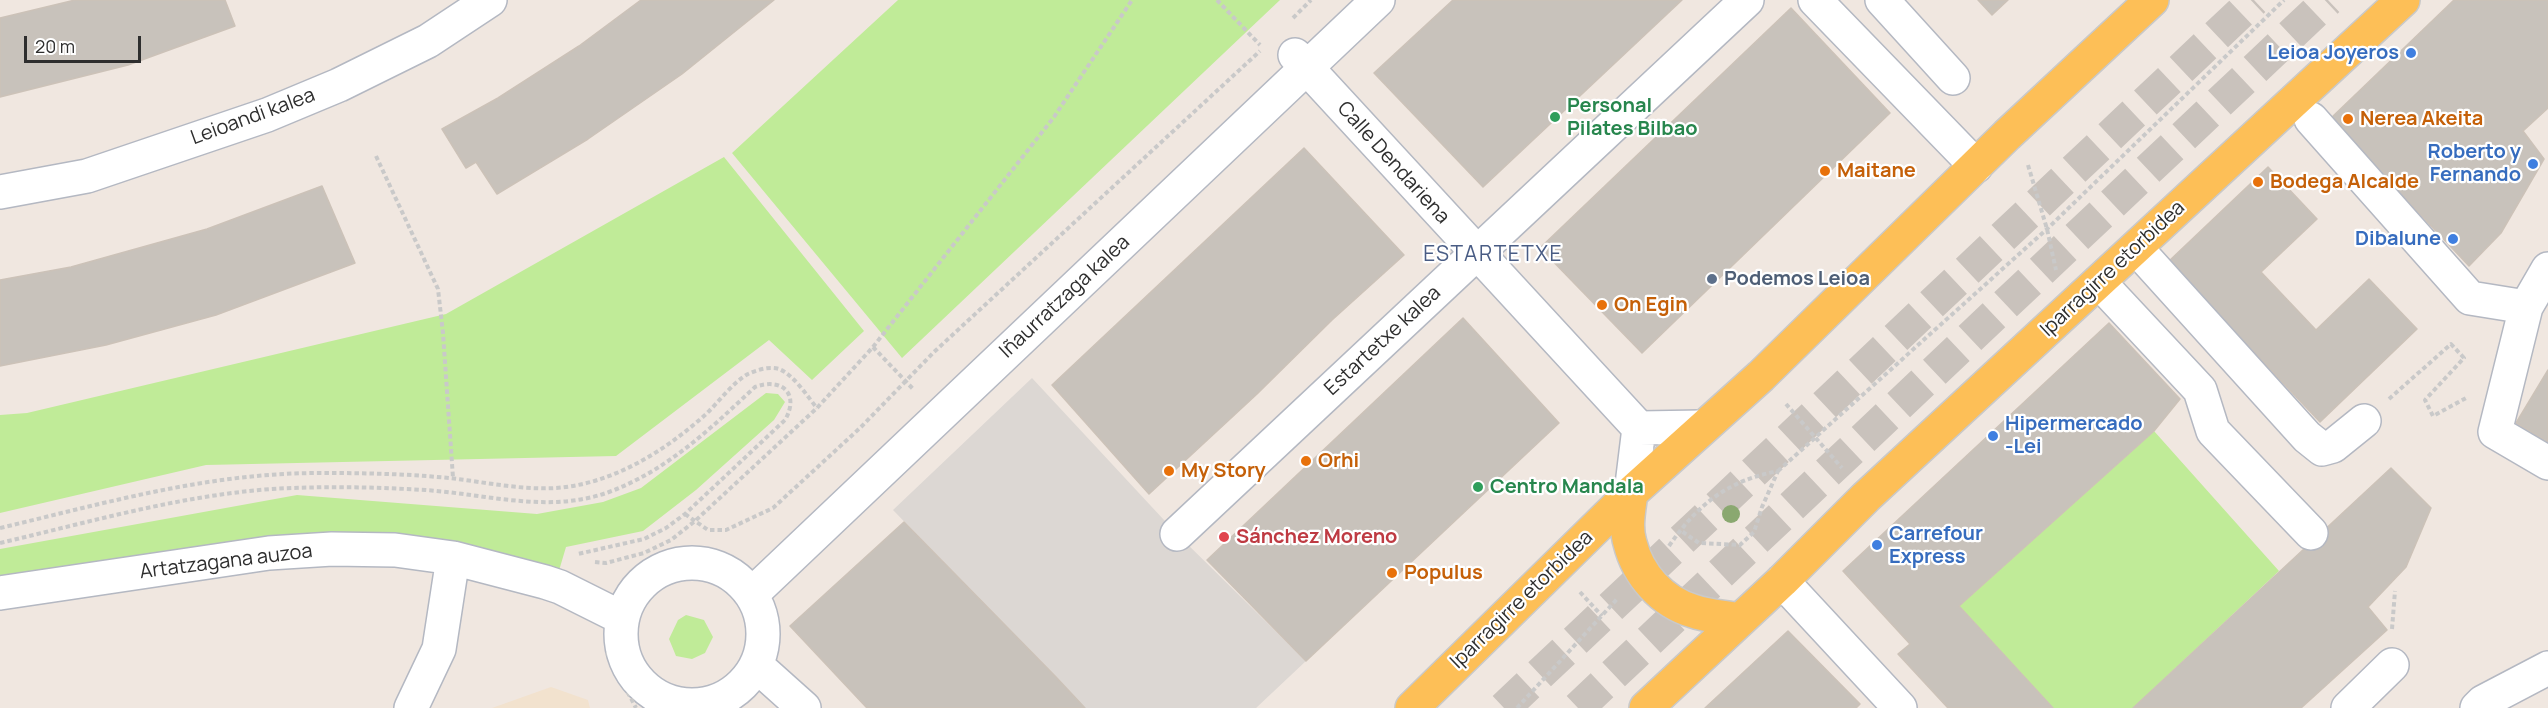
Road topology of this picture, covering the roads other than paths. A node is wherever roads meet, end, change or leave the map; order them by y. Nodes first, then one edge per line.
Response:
1 (490, 0) edge
2 (1378, 0) edge
3 (1747, 0) edge
4 (1815, 0) edge
5 (1882, 0) edge
6 (2152, 0) edge
7 (2403, 0) edge
8 (1301, 62) junction
9 (1953, 78) dead end
10 (2311, 119) dead end
11 (1976, 166) junction
12 (0, 192) edge
13 (2136, 248) junction
14 (1476, 253) junction
15 (2548, 269) edge
16 (2099, 282) junction
17 (2526, 308) junction
18 (2375, 411) road end
19 (1703, 427) junction
20 (1639, 428) junction
21 (2548, 463) edge
22 (1631, 493) junction
23 (2311, 533) dead end
24 (1177, 534) dead end
25 (453, 558) junction
26 (1782, 581) junction
27 (0, 592) edge
28 (752, 594) junction
29 (622, 618) junction
30 (1738, 620) junction
31 (2392, 652) road end
32 (756, 665) junction
33 (2548, 668) edge
34 (676, 706) edge
35 (411, 708) edge
36 (804, 708) edge
37 (1412, 708) edge
38 (1646, 708) edge
39 (1900, 708) edge
40 (2348, 708) edge
41 (2477, 708) edge

1 - 12 street, Leioandi kalea
2 - 8 street, Iñaurratzaga kalea
3 - 14 street, Estartetxe kalea
4 - 11 street
5 - 9 street
6 - 11 main road
7 - 13 main road, Iparragirre etorbidea
8 - 14 street, Calle Dendariena
8 - 28 street, Iñaurratzaga kalea
10 - 17 street
11 - 19 main road
13 - 16 main road, Iparragirre etorbidea
13 - 18 street
14 - 20 street, Calle Dendariena
14 - 24 street, Estartetxe kalea
15 - 17 street
16 - 23 street
16 - 26 main road, Iparragirre etorbidea
17 - 21 street
19 - 20 street
19 - 22 main road, Iparragirre etorbidea
20 - 22 street
22 - 30 main road
22 - 37 main road, Iparragirre etorbidea
25 - 27 street, Artatzagana auzoa
25 - 29 street, Artatzagana auzoa
25 - 35 street
26 - 30 main road, Iparragirre etorbidea
26 - 39 street
28 - 29 street
28 - 32 street
29 - 34 street
30 - 38 main road
31 - 40 street
32 - 34 street
32 - 36 street
33 - 41 street

